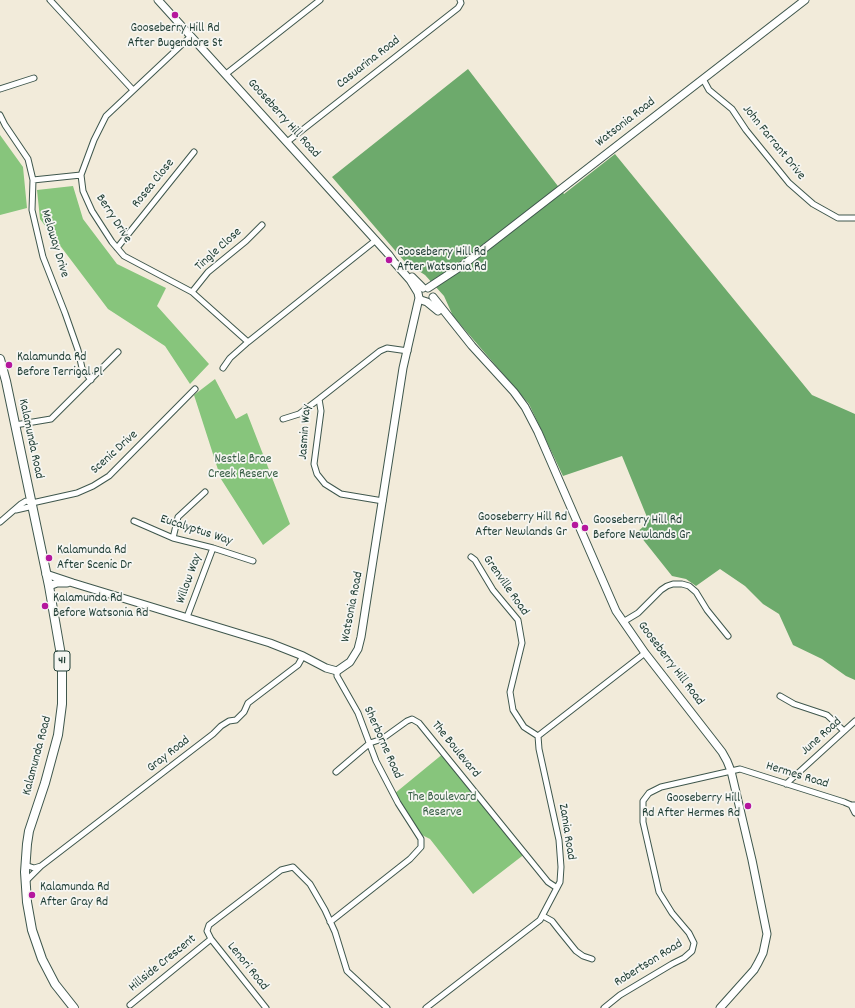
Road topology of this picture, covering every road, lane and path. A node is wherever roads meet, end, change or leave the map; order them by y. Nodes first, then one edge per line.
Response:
1 (50, 0) edge
2 (159, 0) edge
3 (320, 0) edge
4 (460, 0) edge
5 (804, 0) edge
6 (191, 36) junction
7 (226, 74) junction
8 (34, 78) dead end
9 (703, 79) junction
10 (0, 89) edge
11 (133, 90) junction
12 (0, 116) edge
13 (287, 142) junction
14 (194, 152) dead end
15 (81, 175) junction
16 (33, 180) junction
17 (855, 218) edge
18 (262, 225) dead end
19 (376, 240) junction
20 (117, 248) junction
21 (463, 265) junction
22 (192, 292) junction
23 (422, 292) junction
24 (430, 299) junction
25 (416, 311) junction
26 (248, 342) junction
27 (408, 351) junction
28 (118, 352) dead end
29 (0, 359) edge
30 (223, 368) dead end
31 (91, 380) junction
32 (196, 389) dead end
33 (319, 399) junction
34 (283, 418) dead end
35 (15, 425) junction
36 (205, 492) dead end
37 (383, 501) junction
38 (32, 503) junction
39 (134, 521) dead end
40 (0, 522) edge
41 (173, 538) junction
42 (213, 548) junction
43 (471, 557) dead end
44 (252, 561) dead end
45 (46, 574) junction
46 (73, 584) junction
47 (49, 586) junction
48 (187, 617) junction
49 (623, 622) junction
50 (728, 636) dead end
51 (645, 653) junction
52 (304, 656) junction
53 (337, 671) junction
54 (780, 696) dead end
55 (855, 722) edge
56 (844, 732) junction
57 (538, 736) junction
58 (370, 743) junction
59 (731, 771) junction
60 (336, 772) dead end
61 (786, 784) junction
62 (853, 805) edge
63 (855, 813) edge
64 (25, 865) junction
65 (41, 866) junction
66 (25, 882) junction
67 (557, 888) junction
68 (543, 916) junction
69 (330, 922) junction
70 (211, 939) junction
71 (592, 959) dead end
72 (130, 1005) dead end
73 (434, 1006) edge
74 (74, 1008) edge
75 (266, 1008) edge
76 (387, 1008) edge
77 (426, 1008) edge
78 (604, 1008) edge
79 (720, 1008) edge

1 - 11 street
2 - 6 street, Gooseberry Hill Road
3 - 7 street
4 - 13 street, Casuarina Road
5 - 9 street, Watsonia Road
6 - 7 street, Gooseberry Hill Road
6 - 11 street, Berry Drive
7 - 13 street, Gooseberry Hill Road
8 - 10 street
9 - 17 street, John Farrant Drive
9 - 21 street, Watsonia Road
11 - 15 street, Berry Drive
12 - 16 street, Meloway Drive
13 - 19 street, Gooseberry Hill Road
14 - 20 street, Rosea Close
15 - 16 street
15 - 20 street, Berry Drive
16 - 31 street, Meloway Drive
18 - 22 street, Tingle Close
19 - 23 street, Gooseberry Hill Road
19 - 26 street
20 - 22 street, Berry Drive
21 - 23 street, Watsonia Road
21 - 24 street, Watsonia Road
22 - 26 street, Berry Drive
23 - 24 street
23 - 24 street, Gooseberry Hill Road
23 - 25 street, Watsonia Road
24 - 25 street, Watsonia Road
24 - 49 street, Gooseberry Hill Road
25 - 27 street, Watsonia Road
26 - 30 street
27 - 33 street, Jasmin Way
27 - 37 street, Watsonia Road
28 - 31 street
29 - 35 main road, Kalamunda Road / 41
31 - 35 street
32 - 38 street, Scenic Drive
33 - 34 street
33 - 37 street, Jasmin Way
35 - 38 main road, Kalamunda Road / 41
36 - 41 street
37 - 53 street, Watsonia Road
38 - 40 street, Scenic Drive
38 - 45 main road, Kalamunda Road / 41
39 - 41 street, Eucalyptus Way
41 - 42 street, Eucalyptus Way
42 - 44 street, Eucalyptus Way
42 - 48 street, Willow Way
43 - 57 street, Grenville Road
45 - 46 street
45 - 47 main road, Kalamunda Road / 41
46 - 47 street
46 - 48 street
47 - 64 main road, Kalamunda Road / 41
48 - 52 street
49 - 50 street
49 - 51 street, Gooseberry Hill Road
51 - 57 street
51 - 59 street, Gooseberry Hill Road
52 - 53 street
52 - 65 street, Gray Road
53 - 58 street, Sherborne Road
54 - 56 street
55 - 56 street, June Road
56 - 61 street, June Road
57 - 67 street, Zamia Road
58 - 60 street, The Boulevard
58 - 67 street, The Boulevard
58 - 69 street, Sherborne Road
59 - 61 street, Hermes Road
59 - 78 street, Robertson Road
59 - 79 street, Gooseberry Hill Road
61 - 62 street, Hermes Road
62 - 63 street
64 - 65 street
64 - 66 main road, Kalamunda Road / 41
65 - 66 street, Gray Road
66 - 74 main road, Kalamunda Road / 41
67 - 68 street, Zamia Road
68 - 71 street
68 - 73 street, Zamia Road
69 - 70 street, Hillside Crescent
69 - 76 street
70 - 72 street, Hillside Crescent
70 - 75 street, Lenori Road
73 - 77 street, Zamia Road

